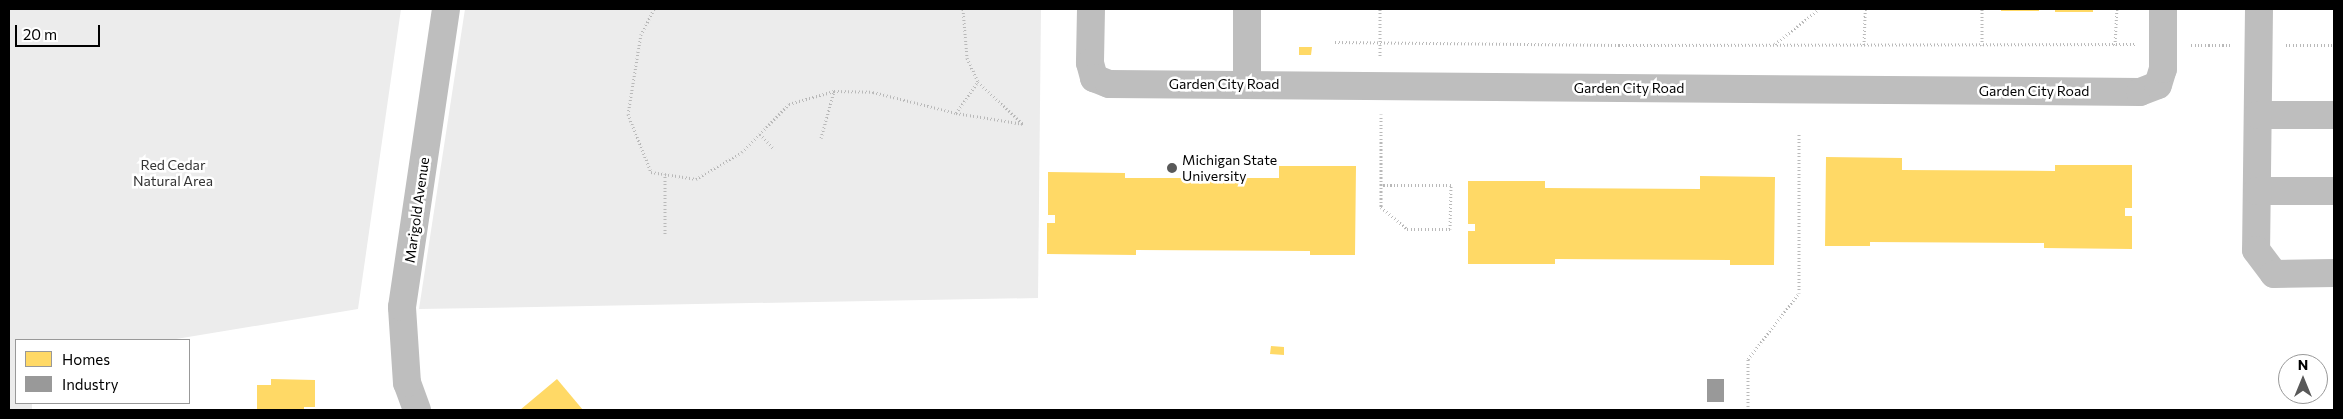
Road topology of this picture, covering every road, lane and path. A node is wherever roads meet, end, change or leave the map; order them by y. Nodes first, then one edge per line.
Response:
1 (446, 9) edge
2 (654, 9) edge
3 (963, 9) edge
4 (1091, 9) edge
5 (1247, 9) edge
6 (1819, 9) edge
7 (1865, 9) edge
8 (1982, 9) edge
9 (2117, 9) edge
10 (2163, 9) edge
11 (2258, 9) edge
12 (1335, 42) dead end
13 (2163, 44) junction
14 (1774, 45) junction
15 (1864, 45) junction
16 (1982, 45) junction
17 (2115, 45) junction
18 (2334, 45) edge
19 (2258, 46) junction
20 (978, 82) junction
21 (1247, 84) junction
22 (834, 91) junction
23 (956, 113) junction
24 (2258, 115) junction
25 (2334, 115) edge
26 (760, 134) junction
27 (1799, 134) dead end
28 (821, 138) dead end
29 (774, 149) dead end
30 (665, 174) junction
31 (1381, 184) joint
32 (2257, 191) junction
33 (2334, 191) edge
34 (665, 234) dead end
35 (2334, 273) edge
36 (417, 410) edge
37 (1748, 410) edge

1 - 36 street, Marigold Avenue
2 - 30 path
3 - 20 path
4 - 21 street, Garden City Road
5 - 21 street
6 - 14 path
7 - 15 path
8 - 16 path
9 - 17 path
10 - 13 street, Garden City Road
11 - 19 street
12 - 14 path
13 - 17 path
13 - 19 path
13 - 21 street, Garden City Road
14 - 15 path
15 - 16 path
16 - 17 path
18 - 19 path
19 - 24 street
20 - 23 path
20 - 23 path
22 - 23 path
22 - 26 path
22 - 28 path
24 - 25 street
24 - 32 street
26 - 29 path
26 - 30 path
27 - 37 path
30 - 34 path
31 - 31 path
32 - 33 street
32 - 35 street

